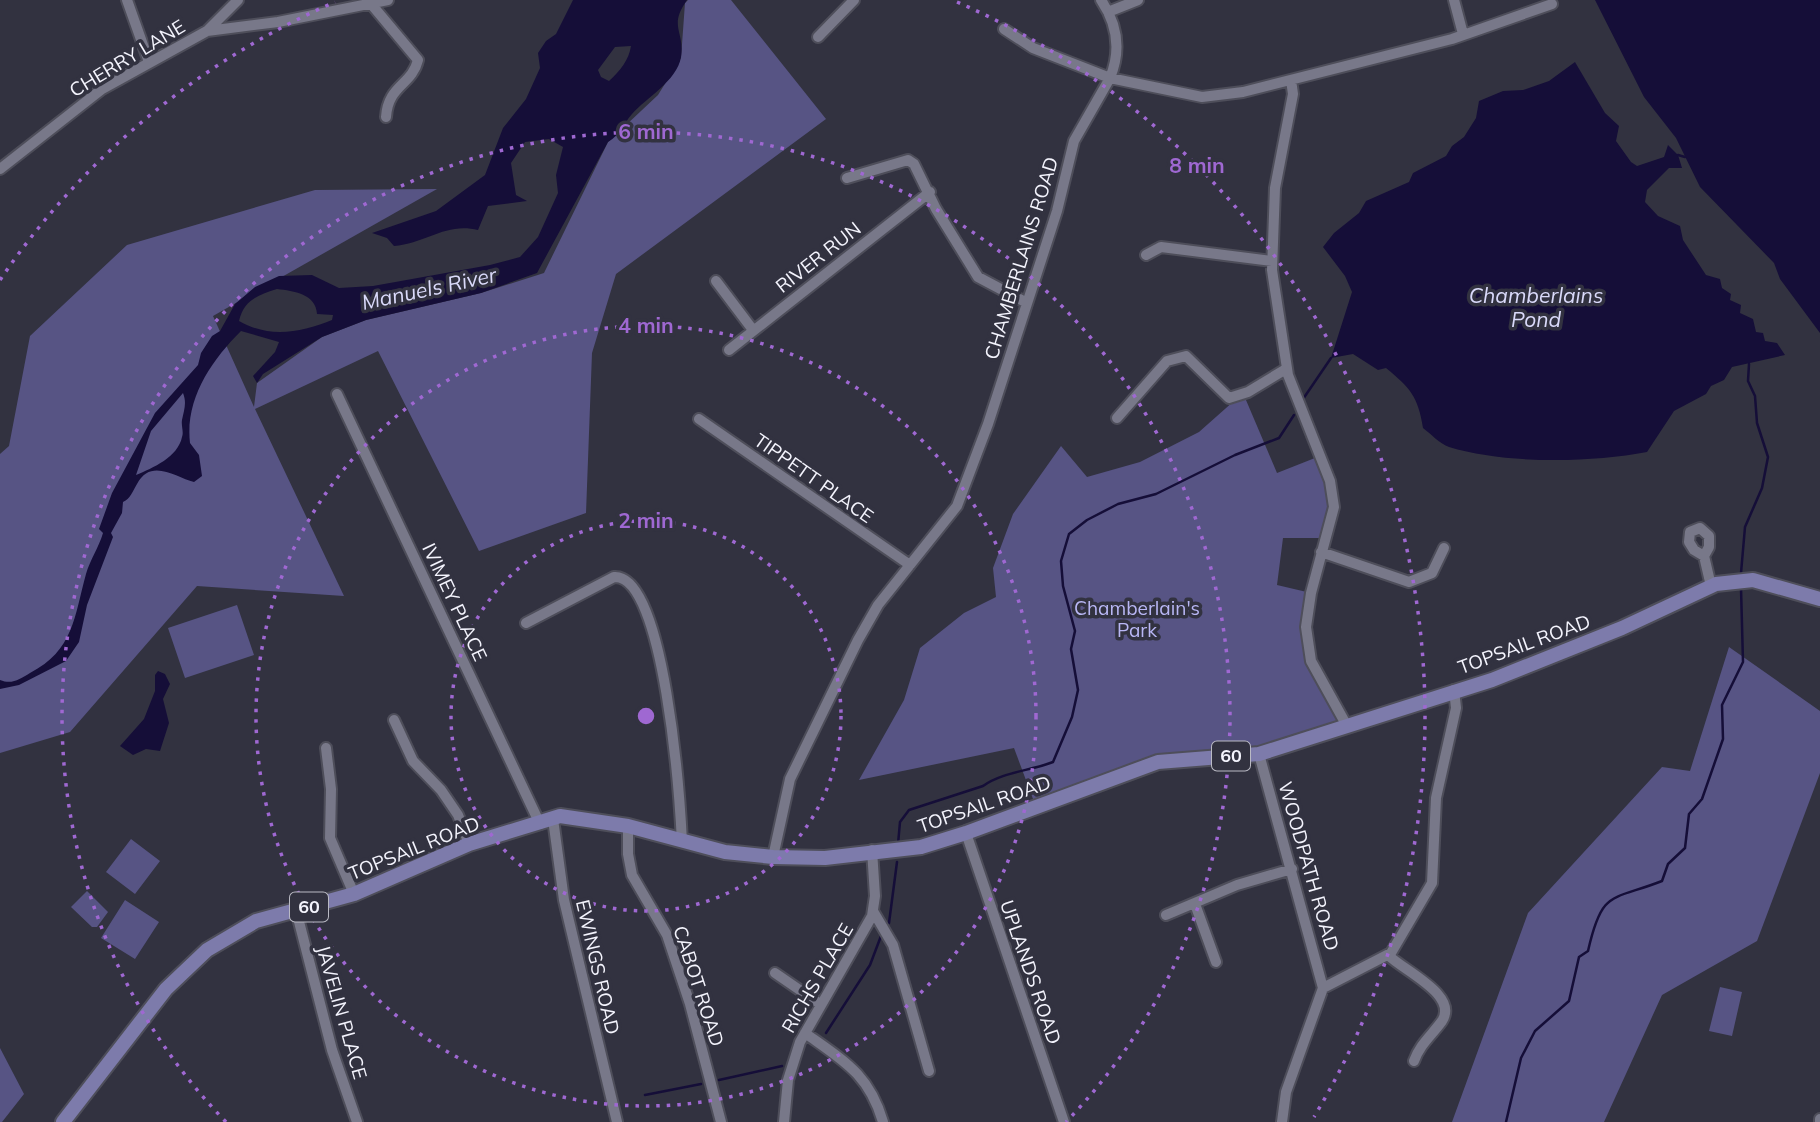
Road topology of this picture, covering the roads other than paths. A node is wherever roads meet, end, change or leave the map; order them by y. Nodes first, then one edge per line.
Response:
1 (127, 0) edge
2 (238, 0) edge
3 (388, 0) edge
4 (854, 0) edge
5 (1101, 0) edge
6 (1138, 0) edge
7 (1454, 0) edge
8 (364, 4) edge
9 (1552, 4) dead end
10 (1108, 12) junction
11 (1004, 29) dead end
12 (207, 31) junction
13 (1463, 34) junction
14 (818, 37) dead end
15 (149, 62) junction
16 (1110, 78) junction
17 (1291, 80) junction
18 (386, 117) dead end
19 (0, 169) edge
20 (847, 178) dead end
21 (930, 192) junction
22 (1146, 255) dead end
23 (1272, 261) junction
24 (716, 281) dead end
25 (1027, 303) junction
26 (753, 330) junction
27 (729, 350) dead end
28 (1286, 369) junction
29 (337, 394) dead end
30 (1117, 418) dead end
31 (699, 419) dead end
32 (1444, 548) dead end
33 (1321, 552) junction
34 (1703, 556) dead end
35 (910, 565) junction
36 (1711, 586) junction
37 (1820, 599) edge
38 (526, 624) dead end
39 (1454, 690) junction
40 (394, 720) dead end
41 (1347, 726) junction
42 (326, 748) dead end
43 (1259, 754) junction
44 (547, 821) junction
45 (628, 826) junction
46 (967, 833) junction
47 (682, 842) junction
48 (469, 844) junction
49 (872, 850) junction
50 (774, 857) junction
51 (1292, 869) junction
52 (354, 894) junction
53 (1195, 904) junction
54 (296, 910) junction
55 (873, 911) junction
56 (1166, 915) dead end
57 (1388, 955) junction
58 (1216, 962) dead end
59 (775, 973) dead end
60 (1323, 988) junction
61 (820, 1004) junction
62 (805, 1033) junction
63 (1414, 1061) dead end
64 (929, 1071) dead end
65 (63, 1122) edge
66 (357, 1122) edge
67 (617, 1122) edge
68 (721, 1122) edge
69 (784, 1122) edge
70 (883, 1122) edge
71 (1064, 1122) edge
72 (1282, 1122) edge

1 - 15 street
2 - 12 street, CHERRY LANE
3 - 8 street
4 - 14 street
5 - 10 street, CHAMBERLAINS ROAD
6 - 10 street
7 - 13 street
8 - 12 street
8 - 18 street
9 - 13 street
10 - 16 street, CHAMBERLAINS ROAD
11 - 16 street
12 - 15 street, CHERRY LANE
13 - 17 street
15 - 19 street, CHERRY LANE
16 - 17 street
16 - 25 street, CHAMBERLAINS ROAD
17 - 23 street
20 - 21 street
21 - 25 street
21 - 26 street, RIVER RUN
22 - 23 street
23 - 28 street
24 - 26 street
25 - 35 street, CHAMBERLAINS ROAD
26 - 27 street, RIVER RUN
28 - 30 street
28 - 33 street
29 - 44 street, IVIMEY PLACE
31 - 35 street, TIPPETT PLACE
32 - 33 street
33 - 41 street
34 - 36 street
35 - 50 street, CHAMBERLAINS ROAD
36 - 37 main road, TOPSAIL ROAD / 60
36 - 39 main road, TOPSAIL ROAD / 60
38 - 47 street
39 - 41 main road, TOPSAIL ROAD / 60
39 - 57 street
40 - 48 street
41 - 43 main road, TOPSAIL ROAD / 60
42 - 52 street
43 - 46 main road, TOPSAIL ROAD / 60
43 - 51 street, WOODPATH ROAD
44 - 45 main road, TOPSAIL ROAD / 60
44 - 48 main road, TOPSAIL ROAD / 60
44 - 67 street, EWINGS ROAD
45 - 47 main road, TOPSAIL ROAD / 60
45 - 68 street, CABOT ROAD
46 - 49 main road, TOPSAIL ROAD / 60
46 - 71 street, UPLANDS ROAD
47 - 50 main road, TOPSAIL ROAD / 60
48 - 52 main road, TOPSAIL ROAD / 60
49 - 50 main road, TOPSAIL ROAD / 60
49 - 55 street, RICHS PLACE
51 - 53 street
51 - 60 street, WOODPATH ROAD
52 - 54 main road, TOPSAIL ROAD / 60
53 - 56 street
53 - 58 street
54 - 65 main road, TOPSAIL ROAD / 60
54 - 66 street, JAVELIN PLACE
55 - 61 street, RICHS PLACE
55 - 64 street
57 - 60 street
57 - 63 street
59 - 61 street
60 - 72 street
61 - 62 street, RICHS PLACE
62 - 69 street, RICHS PLACE
62 - 70 street

